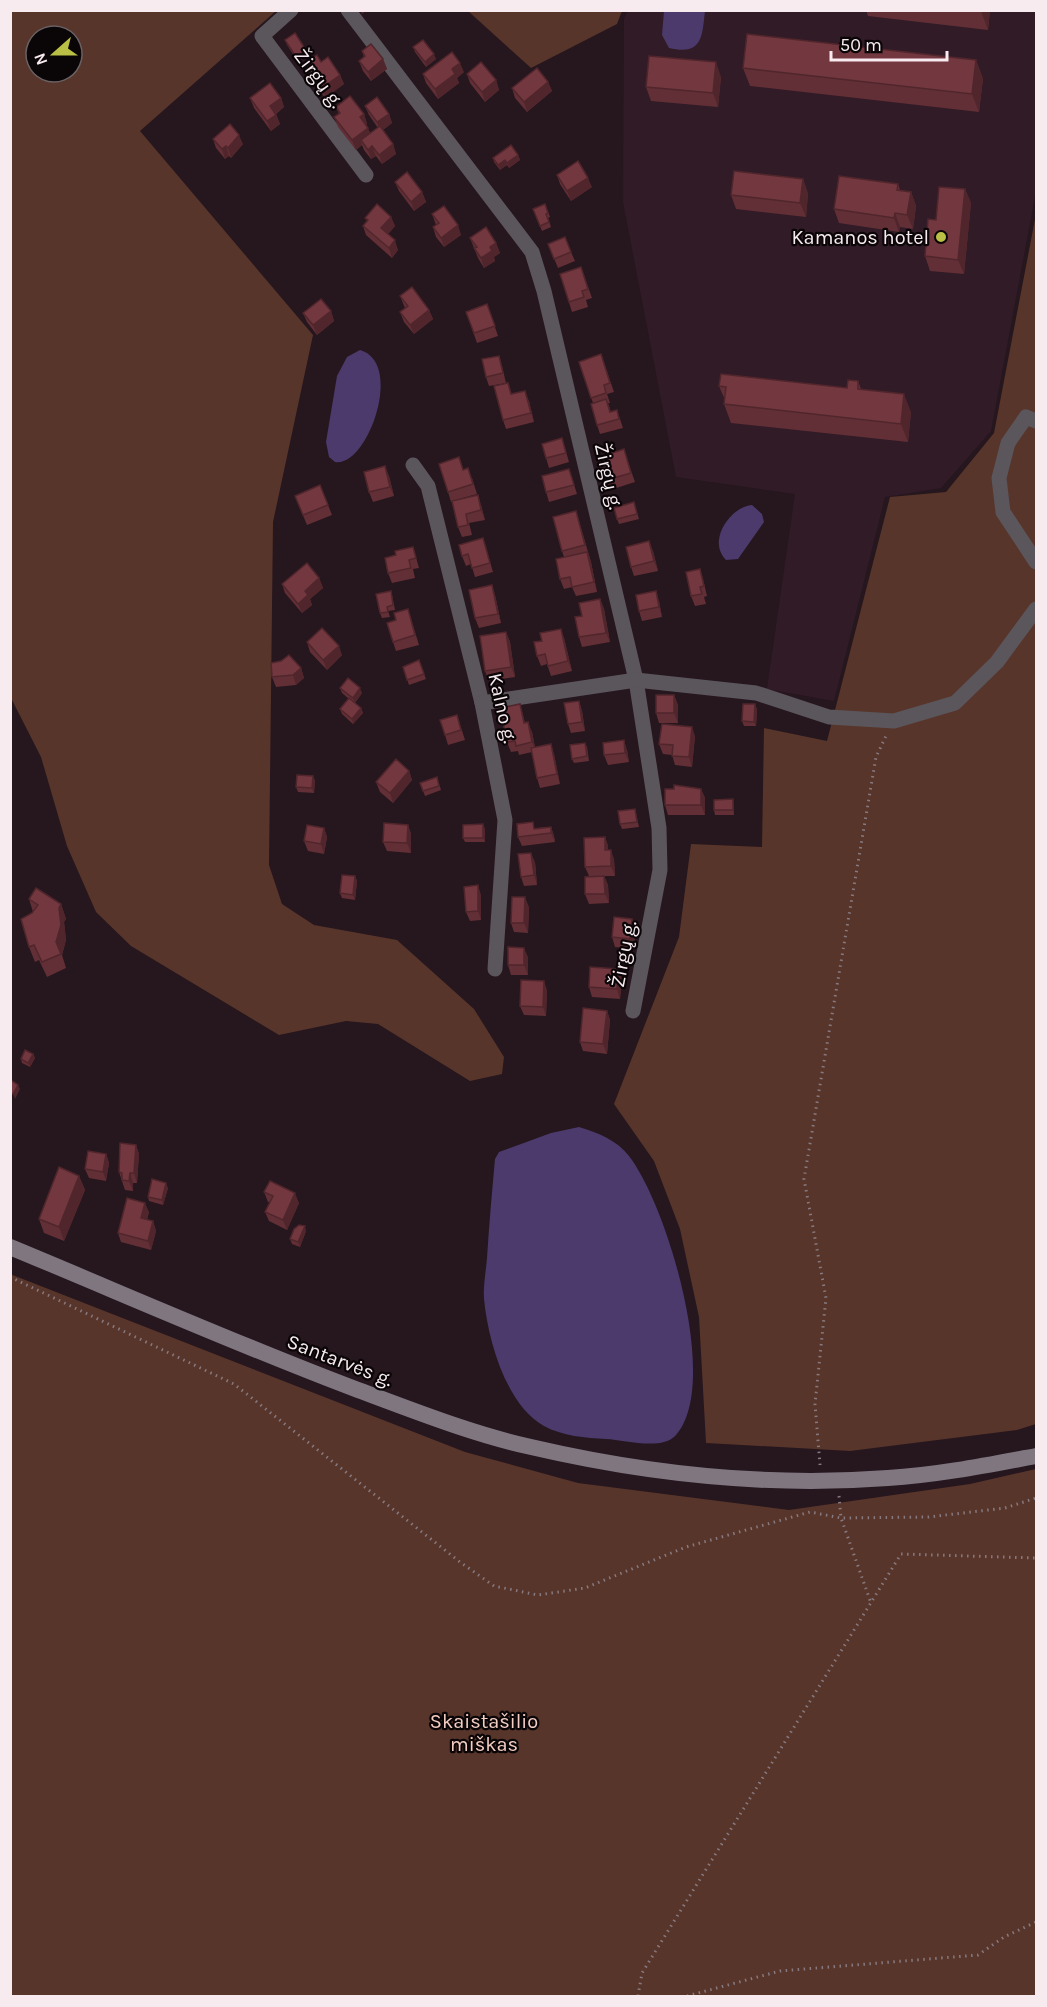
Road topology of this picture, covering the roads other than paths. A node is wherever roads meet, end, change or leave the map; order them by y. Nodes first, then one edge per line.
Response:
1 (291, 10) edge
2 (348, 10) edge
3 (366, 175) dead end
4 (1036, 421) edge
5 (413, 465) dead end
6 (1036, 562) edge
7 (1036, 609) edge
8 (636, 680) junction
9 (482, 703) junction
10 (495, 969) dead end
11 (633, 1011) dead end
12 (10, 1247) edge
13 (1036, 1456) edge

1 - 3 street, Žirgų g.
2 - 8 street, Žirgų g.
4 - 6 street
5 - 9 street, Kalno g.
7 - 8 street
8 - 9 street
8 - 11 street, Žirgų g.
9 - 10 street, Kalno g.
12 - 13 main road, Santarvės g.

